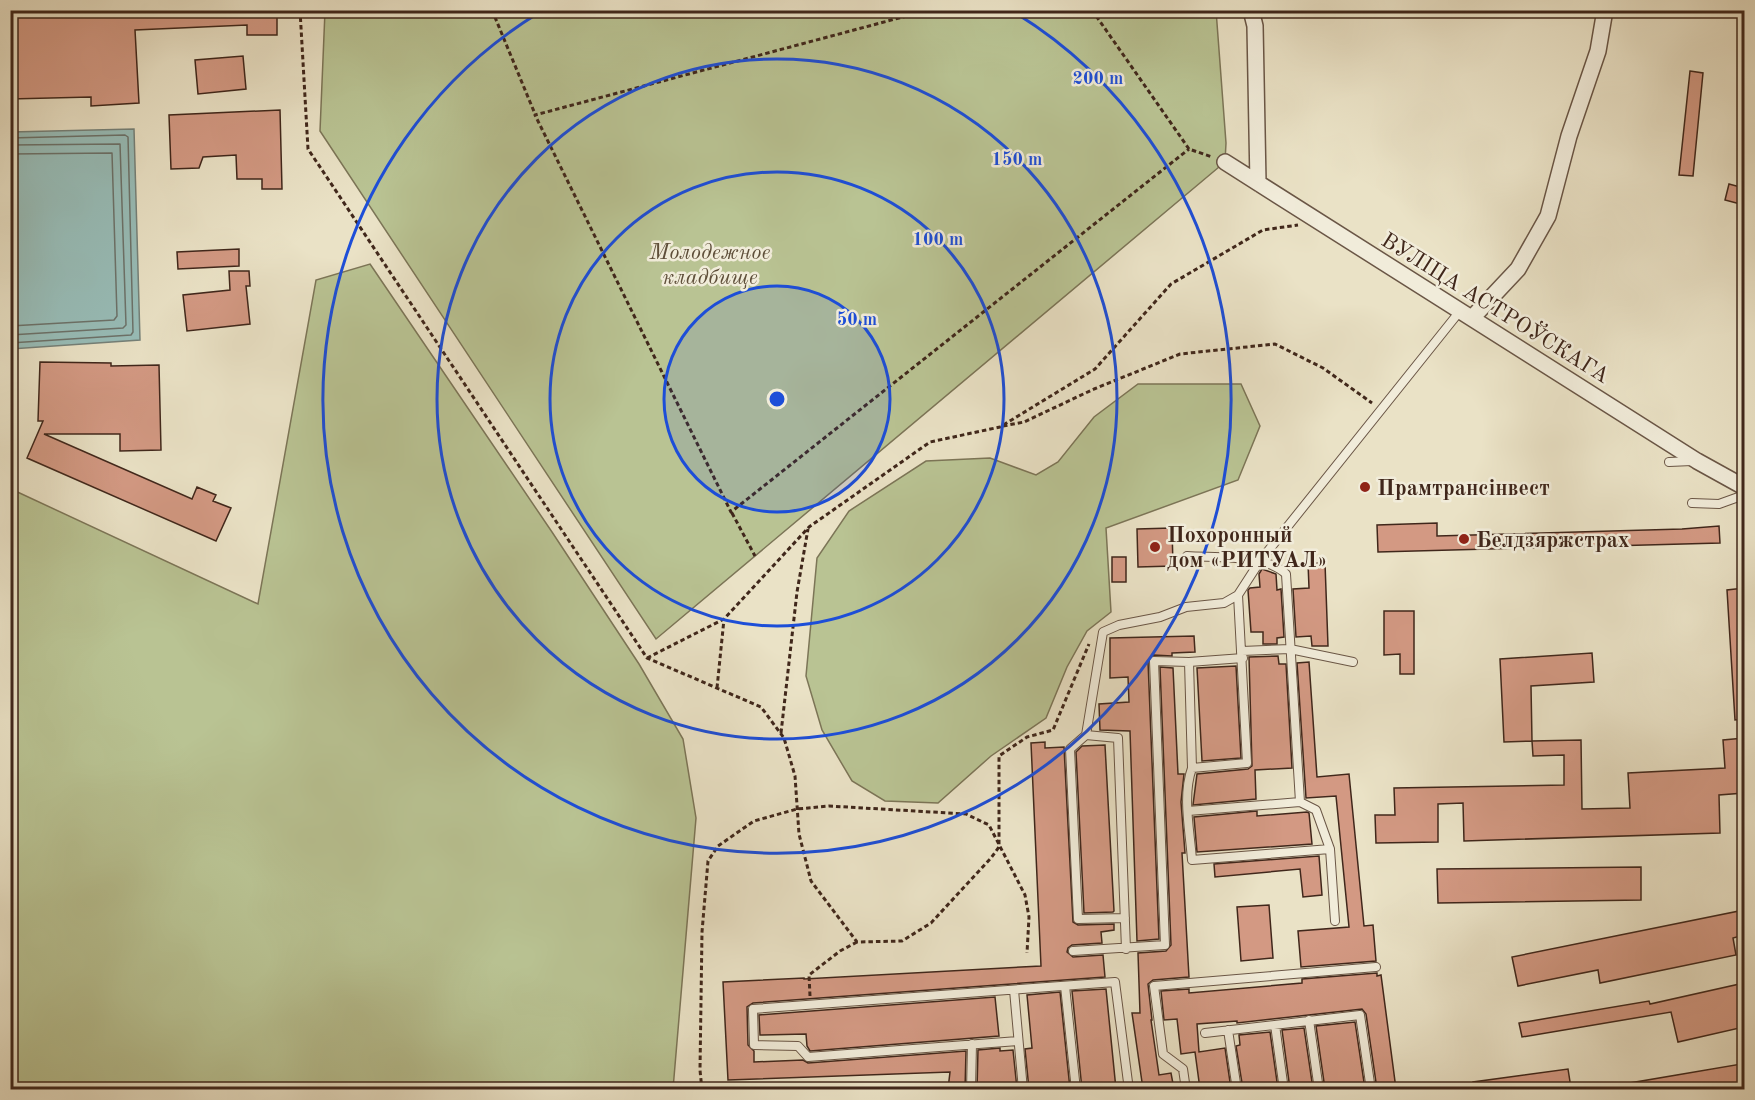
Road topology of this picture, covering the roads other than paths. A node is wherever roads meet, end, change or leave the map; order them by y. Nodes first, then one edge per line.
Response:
1 (1251, 10) edge
2 (1605, 10) edge
3 (1226, 162) road end
4 (1258, 183) junction
5 (1466, 315) junction
6 (1697, 461) junction
7 (1669, 462) dead end
8 (1744, 487) edge
9 (1744, 495) edge
10 (1692, 503) dead end
11 (1187, 556) dead end
12 (1260, 561) junction
13 (1238, 595) junction
14 (1290, 649) junction
15 (1242, 654) junction
16 (1189, 662) junction
17 (1353, 662) dead end
18 (1086, 735) junction
19 (1192, 768) junction
20 (1300, 802) junction
21 (1188, 811) junction
22 (1330, 849) junction
23 (1125, 918) junction
24 (1335, 921) dead end
25 (1126, 949) junction
26 (1073, 951) dead end
27 (1376, 967) dead end
28 (1065, 986) junction
29 (1014, 990) junction
30 (1309, 1020) junction
31 (1275, 1025) junction
32 (1228, 1030) junction
33 (1205, 1033) dead end
34 (1018, 1041) junction
35 (972, 1044) junction
36 (971, 1089) edge
37 (1023, 1089) edge
38 (1076, 1089) edge
39 (1129, 1089) edge
40 (1186, 1089) edge
41 (1237, 1089) edge
42 (1284, 1089) edge
43 (1319, 1089) edge
44 (1371, 1089) edge

1 - 4 street
2 - 5 street
3 - 4 street, ВУЛІЦА АСТРОЎСКАГА
4 - 5 street, ВУЛІЦА АСТРОЎСКАГА
5 - 6 street, ВУЛІЦА АСТРОЎСКАГА
5 - 12 lane
6 - 7 lane
6 - 8 street, ВУЛІЦА АСТРОЎСКАГА
9 - 10 lane
11 - 12 lane
12 - 13 lane
12 - 14 lane
13 - 15 lane
13 - 18 lane
14 - 15 lane
14 - 17 lane
14 - 20 lane
15 - 16 lane
15 - 19 lane
16 - 19 lane
16 - 25 lane
18 - 23 lane
18 - 23 lane
19 - 21 lane
20 - 21 lane
20 - 22 lane
21 - 22 lane
22 - 24 lane
23 - 25 lane
25 - 26 lane
27 - 40 lane
28 - 29 lane
28 - 38 lane
28 - 39 lane
29 - 34 lane
29 - 35 lane
30 - 31 lane
30 - 43 lane
30 - 44 lane
31 - 32 lane
31 - 42 lane
32 - 33 lane
32 - 41 lane
34 - 35 lane
34 - 37 lane
35 - 36 lane

